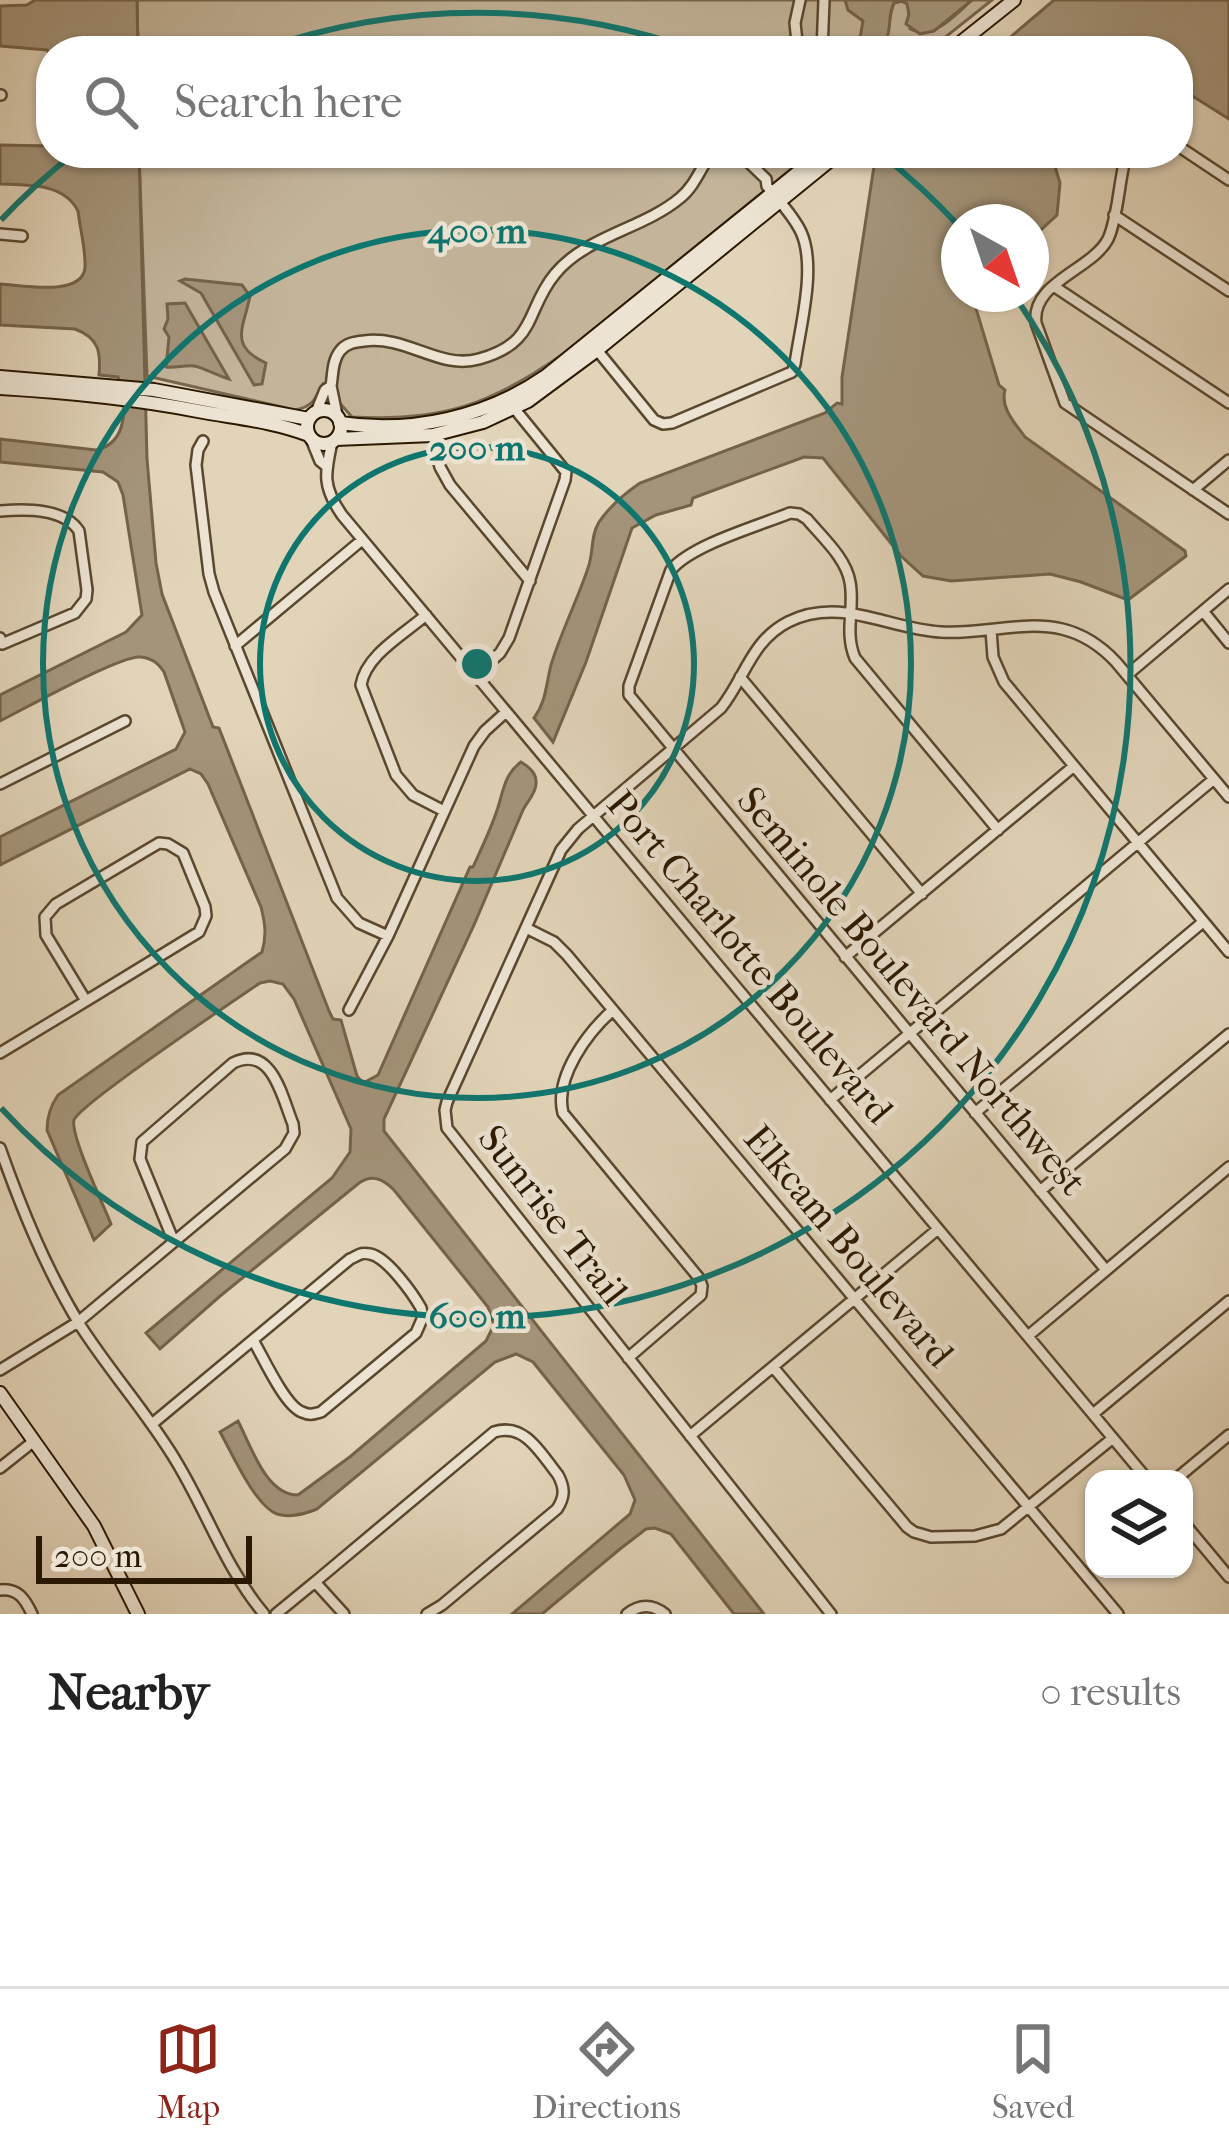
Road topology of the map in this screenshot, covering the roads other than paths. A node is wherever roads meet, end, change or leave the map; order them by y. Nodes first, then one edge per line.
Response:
1 (800, 0) edge
2 (824, 0) edge
3 (1014, 0) edge
4 (1024, 0) edge
5 (796, 36) edge
6 (823, 36) edge
7 (969, 36) edge
8 (980, 36) edge
9 (1193, 156) edge
10 (701, 168) edge
11 (752, 168) edge
12 (799, 168) edge
13 (809, 168) edge
14 (1123, 168) edge
15 (1229, 180) edge
16 (769, 188) junction
17 (1114, 215) junction
18 (0, 234) edge
19 (22, 236) dead end
20 (1055, 287) junction
21 (1229, 292) edge
22 (598, 350) junction
23 (0, 376) edge
24 (331, 386) junction
25 (0, 388) edge
26 (116, 391) junction
27 (155, 396) junction
28 (1229, 403) edge
29 (514, 408) junction
30 (312, 415) junction
31 (339, 419) junction
32 (310, 437) junction
33 (203, 441) dead end
34 (334, 441) junction
35 (435, 448) dead end
36 (1229, 460) edge
37 (325, 465) junction
38 (1193, 490) junction
39 (0, 511) edge
40 (1229, 514) edge
41 (362, 540) junction
42 (530, 581) junction
43 (1229, 590) edge
44 (1203, 611) junction
45 (850, 612) junction
46 (426, 615) junction
47 (991, 630) junction
48 (1, 642) edge
49 (1229, 643) edge
50 (235, 646) junction
51 (476, 675) junction
52 (1127, 675) junction
53 (740, 677) junction
54 (506, 712) junction
55 (125, 721) dead end
56 (672, 751) junction
57 (1074, 766) junction
58 (1214, 779) junction
59 (0, 784) edge
60 (1229, 797) edge
61 (444, 811) junction
62 (594, 816) junction
63 (998, 830) junction
64 (1137, 843) junction
65 (922, 894) junction
66 (1203, 922) junction
67 (526, 928) junction
68 (388, 936) junction
69 (1229, 952) edge
70 (845, 958) junction
71 (86, 1001) junction
72 (349, 1010) dead end
73 (614, 1010) junction
74 (909, 1034) junction
75 (1229, 1034) edge
76 (0, 1054) edge
77 (830, 1100) junction
78 (975, 1112) junction
79 (0, 1148) edge
80 (1229, 1167) edge
81 (1040, 1191) junction
82 (938, 1228) junction
83 (174, 1242) junction
84 (1106, 1270) junction
85 (854, 1299) junction
86 (1229, 1301) edge
87 (78, 1322) junction
88 (1028, 1336) junction
89 (254, 1340) junction
90 (628, 1358) junction
91 (773, 1366) junction
92 (0, 1370) edge
93 (0, 1393) edge
94 (1093, 1414) junction
95 (152, 1424) junction
96 (1229, 1435) edge
97 (690, 1436) junction
98 (1113, 1438) junction
99 (34, 1441) junction
100 (0, 1468) edge
101 (1140, 1470) edge
102 (1187, 1470) edge
103 (1029, 1508) junction
104 (1193, 1533) edge
105 (1228, 1573) edge
106 (315, 1582) junction
107 (0, 1589) edge
108 (1114, 1610) edge
109 (32, 1614) edge
110 (138, 1614) edge
111 (263, 1614) edge
112 (276, 1614) edge
113 (344, 1614) edge
114 (427, 1614) edge
115 (627, 1614) edge
116 (665, 1614) edge
117 (831, 1614) edge
118 (1101, 1614) edge

1 - 5 street
2 - 6 street
3 - 7 street
4 - 8 street
9 - 15 street
10 - 24 street
11 - 16 street
12 - 16 street
13 - 16 street
14 - 17 street
16 - 22 street
16 - 22 street
16 - 31 street
17 - 20 street
17 - 21 street
18 - 19 street
20 - 28 street
20 - 38 street
22 - 29 street
23 - 26 street
24 - 30 street
24 - 31 street
25 - 26 street
26 - 27 street
27 - 30 street
27 - 32 street
29 - 34 street
29 - 42 street
30 - 31 street
30 - 32 street
31 - 34 street
32 - 34 street
32 - 37 street, Port Charlotte Boulevard
33 - 50 street
34 - 37 street
35 - 42 street
36 - 38 street
37 - 41 street, Port Charlotte Boulevard
38 - 40 street
39 - 48 street
41 - 46 street, Port Charlotte Boulevard
41 - 50 street
42 - 51 street
43 - 44 street
44 - 49 street
44 - 52 street
45 - 47 street
45 - 53 street, Sunrise Trail
45 - 56 street, Seminole Boulevard Northwest
45 - 63 street
46 - 51 street, Port Charlotte Boulevard
46 - 61 street
47 - 52 street
47 - 57 street
50 - 68 street
51 - 54 street, Port Charlotte Boulevard
52 - 58 street
53 - 56 street, Sunrise Trail
53 - 65 street
54 - 61 street
54 - 62 street, Port Charlotte Boulevard
55 - 59 street
56 - 62 street, Sunrise Trail
56 - 70 street, Seminole Boulevard Northwest
57 - 63 street
57 - 64 street
58 - 60 street
58 - 64 street
61 - 68 street
62 - 67 street, Sunrise Trail
62 - 77 street, Port Charlotte Boulevard
63 - 65 street
64 - 66 street
64 - 74 street
65 - 70 street
66 - 69 street
66 - 78 street
67 - 73 street, Elkcam Boulevard
67 - 90 street, Sunrise Trail
68 - 72 street
70 - 74 street, Seminole Boulevard Northwest
71 - 71 street
71 - 76 street
73 - 85 street, Elkcam Boulevard
73 - 90 street
74 - 77 street
74 - 78 street, Seminole Boulevard Northwest
75 - 81 street
77 - 82 street, Port Charlotte Boulevard
78 - 81 street, Seminole Boulevard Northwest
79 - 87 street
80 - 84 street
81 - 84 street, Seminole Boulevard Northwest
82 - 85 street
82 - 88 street, Port Charlotte Boulevard
83 - 83 street
83 - 87 street
84 - 88 street
85 - 91 street
85 - 103 street, Elkcam Boulevard
86 - 94 street
87 - 92 street
87 - 95 street
88 - 94 street, Port Charlotte Boulevard
89 - 89 street
89 - 95 street
90 - 97 street, Sunrise Trail
91 - 97 street
91 - 103 street
93 - 99 street
94 - 98 street, Port Charlotte Boulevard
95 - 111 street
96 - 102 street
97 - 117 street, Sunrise Trail
98 - 101 street, Port Charlotte Boulevard
98 - 103 street
99 - 100 street
99 - 110 street
103 - 108 street, Elkcam Boulevard
104 - 105 street
106 - 112 street
106 - 113 street
106 - 114 street
107 - 109 street
108 - 118 street
115 - 116 street

